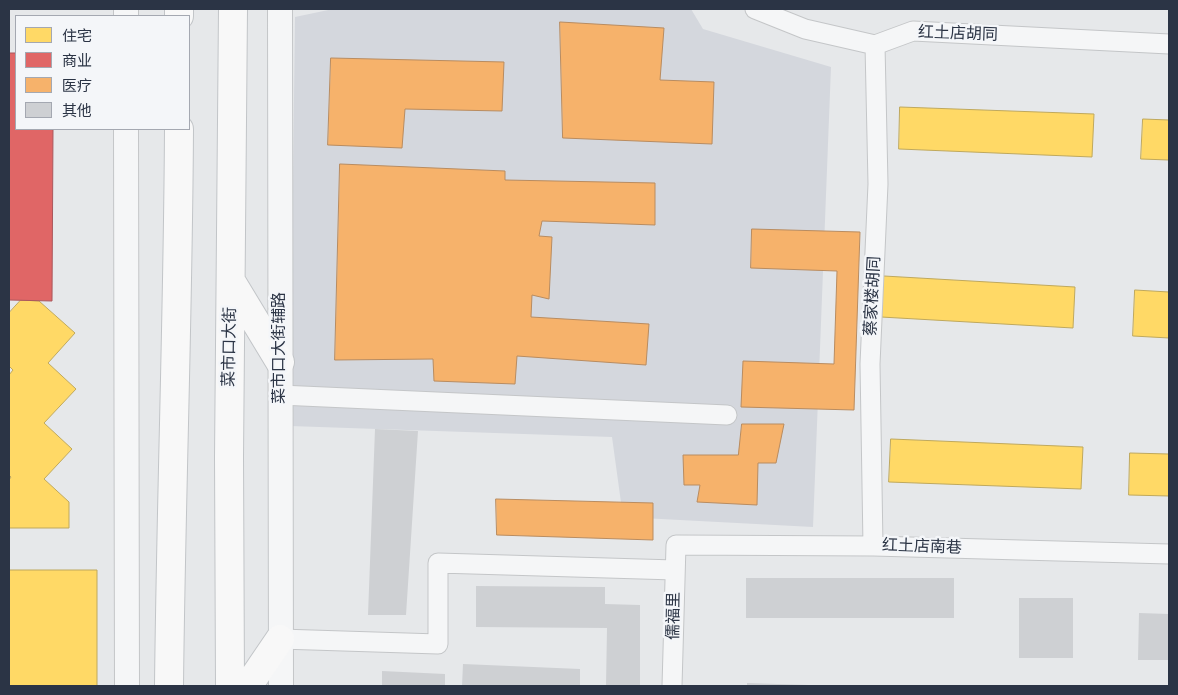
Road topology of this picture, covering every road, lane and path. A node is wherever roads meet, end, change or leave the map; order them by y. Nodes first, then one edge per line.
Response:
1 (233, 9) edge
2 (280, 9) edge
3 (755, 9) edge
4 (1169, 44) edge
5 (875, 45) junction
6 (126, 130) edge
7 (179, 130) edge
8 (230, 281) junction
9 (280, 362) junction
10 (280, 395) junction
11 (727, 415) dead end
12 (676, 545) joint
13 (873, 546) junction
14 (1169, 554) edge
15 (675, 570) junction
16 (280, 639) junction
17 (127, 686) edge
18 (169, 686) edge
19 (230, 686) edge
20 (248, 686) edge
21 (280, 686) edge
22 (672, 686) edge

1 - 8 main road, 菜市口大街
2 - 9 street, 菜市口大街辅路
3 - 5 street
4 - 5 street, 红土店胡同
5 - 13 street, 蔡家楼胡同
6 - 17 street
7 - 18 main road
8 - 9 main road
8 - 19 main road, 菜市口大街
9 - 10 street, 菜市口大街辅路
10 - 11 street
10 - 16 street, 菜市口大街辅路
12 - 13 street, 红土店南巷
12 - 15 street, 儒福里
13 - 14 street, 红土店南巷
15 - 16 street
15 - 22 street, 儒福里
16 - 20 main road
16 - 21 street, 菜市口大街辅路

